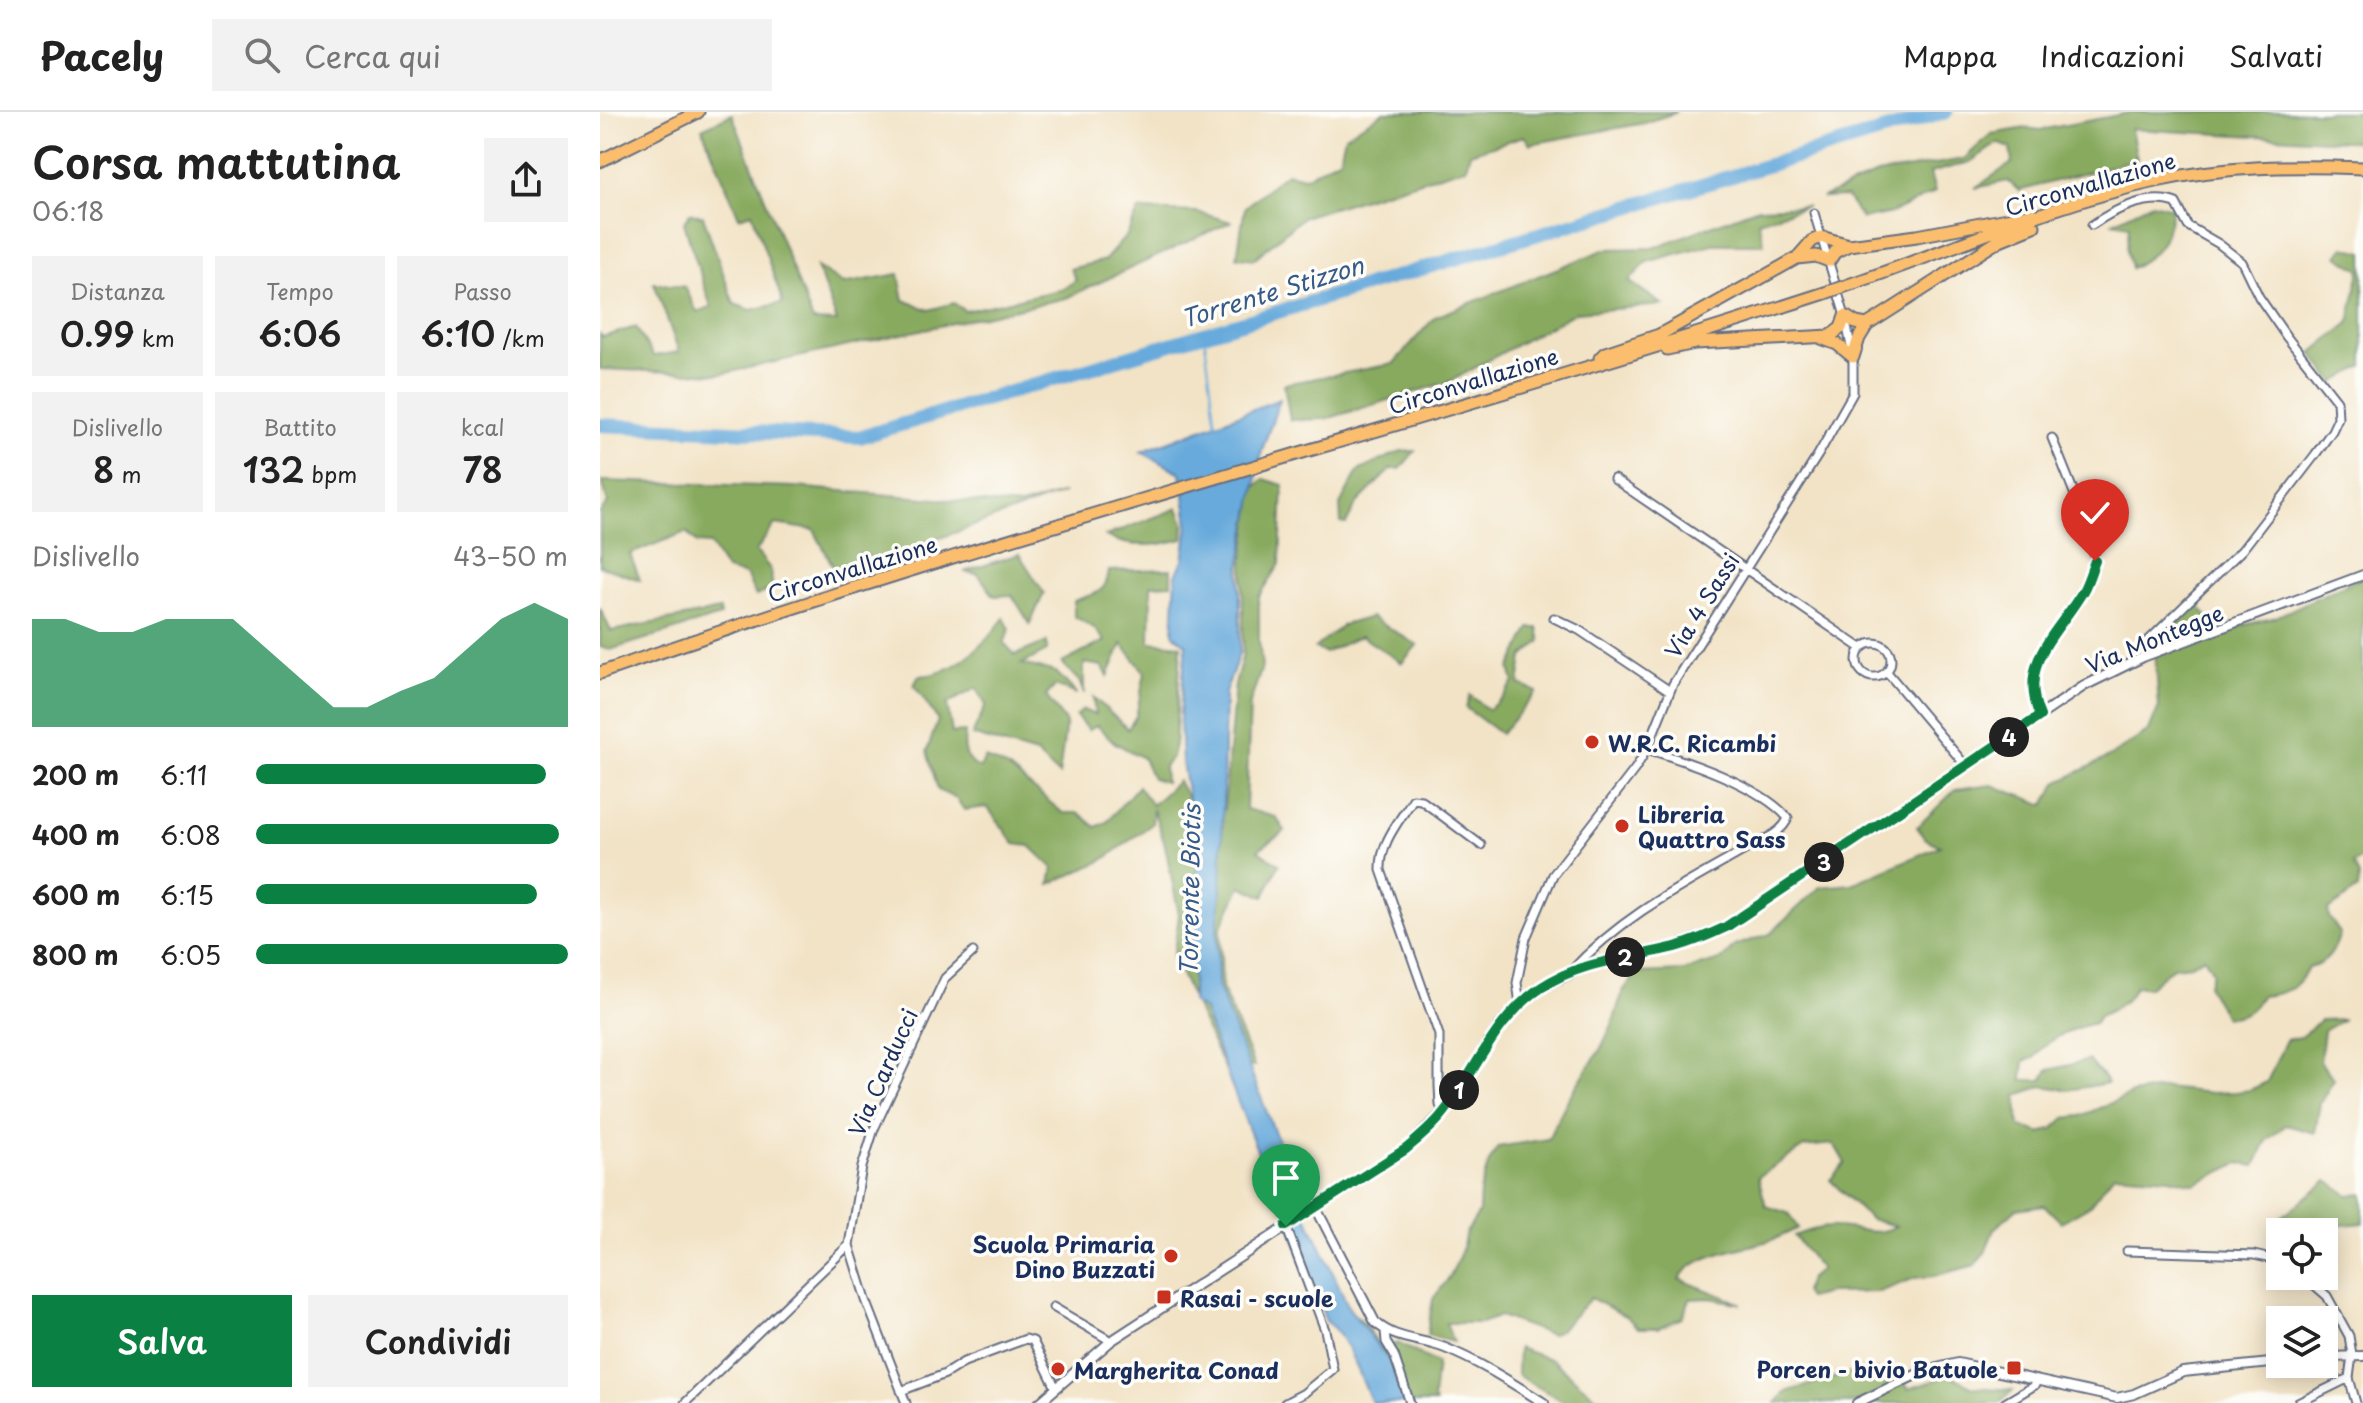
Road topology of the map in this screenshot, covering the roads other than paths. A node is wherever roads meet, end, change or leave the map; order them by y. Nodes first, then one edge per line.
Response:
1 (698, 112) edge
2 (600, 161) edge
3 (2363, 168) edge
4 (1814, 213) dead end
5 (2041, 216) junction
6 (2092, 225) dead end
7 (1821, 237) junction
8 (1849, 245) junction
9 (1797, 258) junction
10 (1829, 261) junction
11 (1845, 316) junction
12 (1867, 325) junction
13 (1820, 337) junction
14 (1853, 357) junction
15 (1595, 364) junction
16 (2052, 438) dead end
17 (1614, 479) dead end
18 (1744, 570) junction
19 (2363, 575) edge
20 (1554, 618) dead end
21 (1861, 648) junction
22 (2143, 657) junction
23 (1887, 672) junction
24 (600, 673) edge
25 (1670, 691) junction
26 (2040, 716) junction
27 (1647, 749) junction
28 (1966, 766) junction
29 (1481, 845) dead end
30 (973, 952) dead end
31 (1570, 972) junction
32 (1520, 1004) junction
33 (1444, 1113) junction
34 (1316, 1208) junction
35 (1293, 1222) junction
36 (849, 1245) junction
37 (2127, 1251) dead end
38 (2266, 1258) edge
39 (2320, 1290) edge
40 (1053, 1307) dead end
41 (1385, 1331) junction
42 (1111, 1341) junction
43 (2352, 1355) junction
44 (2338, 1356) edge
45 (2363, 1356) edge
46 (2266, 1363) edge
47 (2349, 1378) junction
48 (2036, 1380) junction
49 (1056, 1388) junction
50 (901, 1391) junction
51 (1048, 1399) edge
52 (685, 1403) edge
53 (906, 1403) edge
54 (1039, 1403) edge
55 (1285, 1403) edge
56 (1410, 1403) edge
57 (1544, 1403) edge
58 (1857, 1403) edge
59 (2005, 1403) edge
60 (2298, 1403) edge
61 (2356, 1403) edge

1 - 2 main road
3 - 5 main road, Circonvallazione
4 - 7 street, Via 4 Sassi
5 - 8 main road
5 - 12 main road
5 - 15 main road, Circonvallazione, bridge
6 - 22 street
7 - 8 main road
7 - 9 main road
7 - 10 street, Via 4 Sassi
8 - 10 main road
9 - 10 main road
9 - 15 main road
10 - 11 street, Via 4 Sassi
11 - 12 main road
11 - 13 main road
11 - 14 street, Via 4 Sassi
12 - 14 main road
13 - 14 main road
13 - 15 main road
14 - 18 street, Via 4 Sassi
15 - 24 main road, Circonvallazione
16 - 26 street
17 - 18 street
18 - 21 street
18 - 25 street, Via 4 Sassi
19 - 22 street, Via Montegge
20 - 25 street
21 - 23 street
21 - 23 street
22 - 26 street, Via Montegge
23 - 28 street
25 - 27 street, Via 4 Sassi
26 - 28 street, Via Montegge
27 - 31 street
27 - 32 street, Via 4 Sassi
28 - 31 street, Via Montegge
29 - 33 street
30 - 36 street, Via Carducci
31 - 32 street, Via Montegge
32 - 33 street, Via Montegge
33 - 34 street, Via Montegge
34 - 35 street, Via Montegge
34 - 41 street
35 - 42 street, Via Montegge
35 - 55 street
36 - 50 street, Via Carducci
36 - 52 street
37 - 38 street
39 - 43 street
40 - 42 street
41 - 56 street
41 - 57 street
42 - 49 street, Via Montegge
43 - 44 street
43 - 45 street
43 - 47 street
46 - 48 street
47 - 60 street
47 - 61 street
48 - 58 street
48 - 59 street
49 - 50 street
49 - 51 street, Via Montegge
50 - 53 street, Via Carducci
51 - 54 street, Via Montegge

